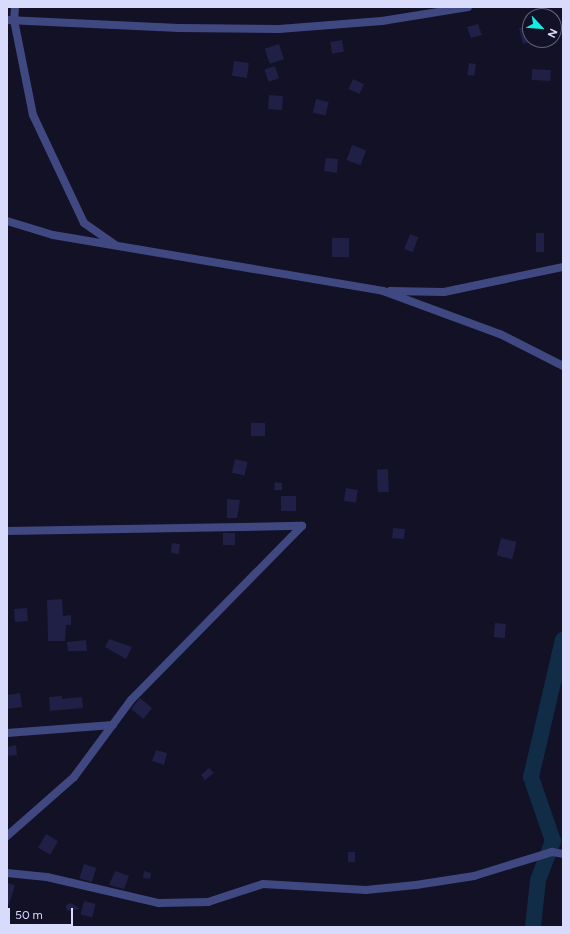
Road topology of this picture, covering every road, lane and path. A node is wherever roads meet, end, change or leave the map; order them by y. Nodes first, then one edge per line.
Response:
1 (15, 7) edge
2 (468, 7) edge
3 (10, 20) edge
4 (7, 221) edge
5 (117, 246) junction
6 (563, 267) edge
7 (383, 291) junction
8 (563, 366) edge
9 (7, 530) edge
10 (113, 724) junction
11 (7, 733) edge
12 (7, 836) edge
13 (563, 854) edge
14 (7, 873) edge

1 - 3 street
2 - 3 street
3 - 5 street
4 - 5 street
5 - 7 street
6 - 7 street
7 - 8 street
9 - 10 street
10 - 11 street
10 - 12 street
13 - 14 street

